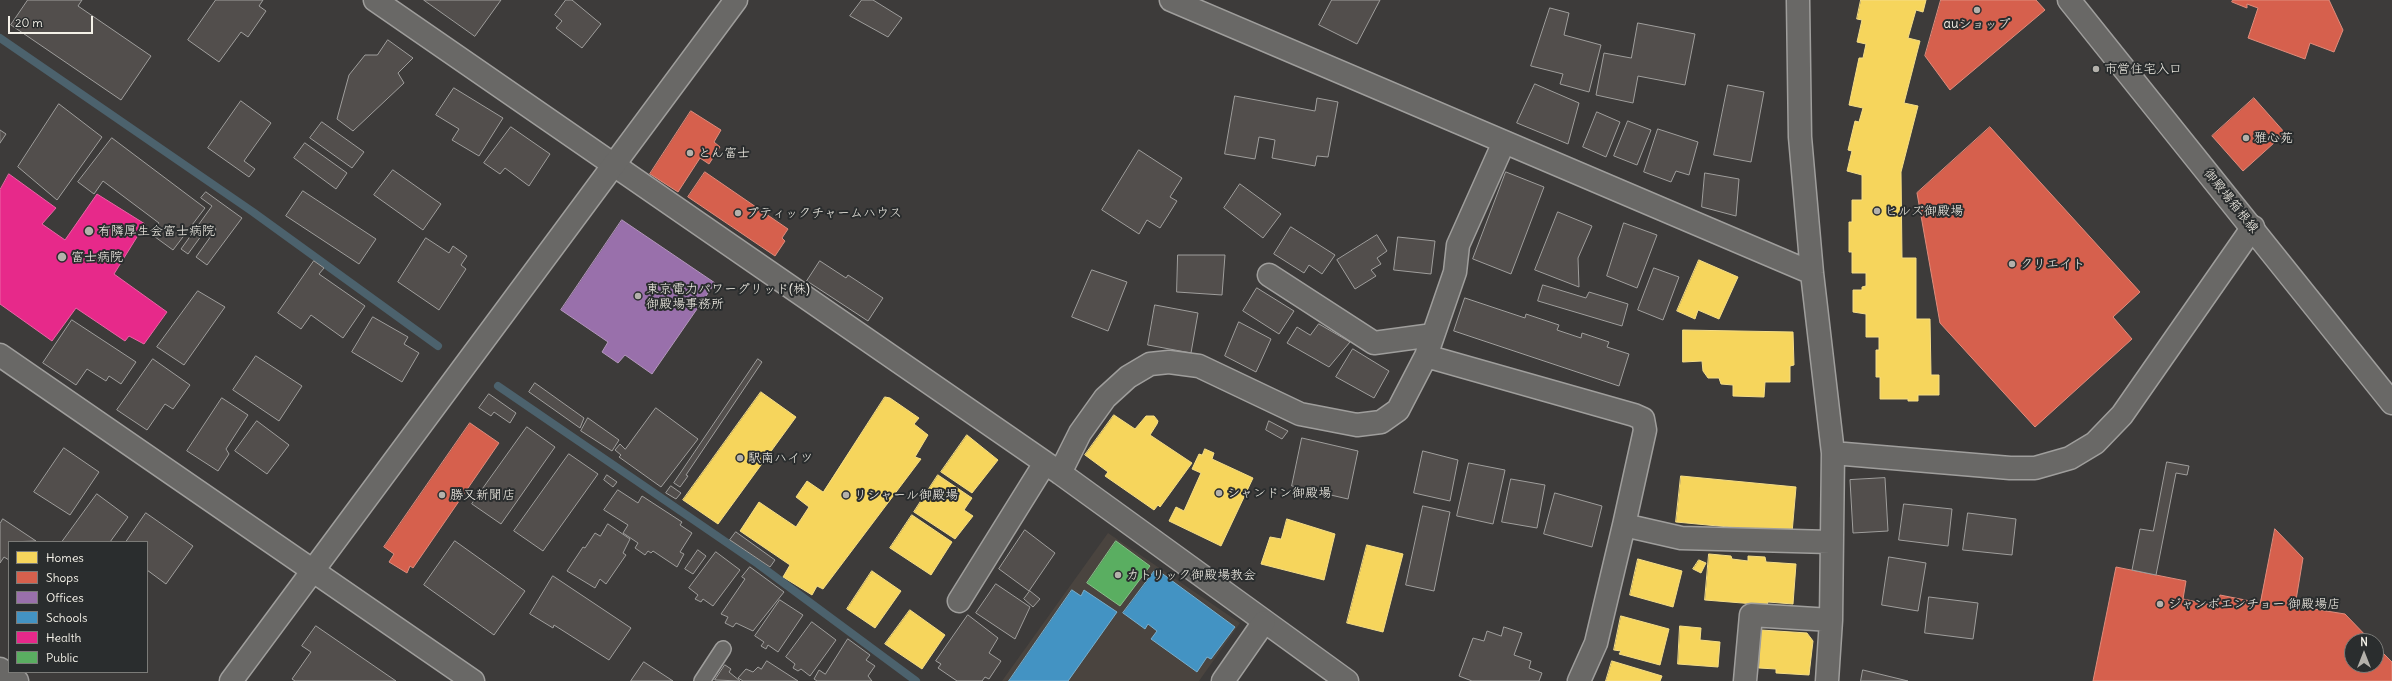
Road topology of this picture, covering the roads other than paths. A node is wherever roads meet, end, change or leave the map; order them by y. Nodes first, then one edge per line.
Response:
1 (375, 0) edge
2 (736, 0) edge
3 (1171, 0) edge
4 (1798, 0) edge
5 (2069, 0) edge
6 (1504, 142) junction
7 (613, 166) junction
8 (2253, 227) junction
9 (1812, 273) junction
10 (1269, 275) dead end
11 (1433, 335) junction
12 (0, 355) edge
13 (1426, 356) junction
14 (2392, 403) edge
15 (1832, 453) junction
16 (1053, 468) junction
17 (1624, 525) junction
18 (1830, 542) junction
19 (314, 571) junction
20 (959, 601) dead end
21 (1831, 620) junction
22 (1264, 622) junction
23 (723, 649) dead end
24 (0, 669) edge
25 (17, 681) edge
26 (231, 681) edge
27 (473, 681) edge
28 (702, 681) edge
29 (1223, 681) edge
30 (1347, 681) edge
31 (1579, 681) edge
32 (1745, 681) edge
33 (1827, 681) edge

1 - 7 street
2 - 7 street
3 - 6 street
4 - 9 street
5 - 8 street, 御殿場箱根線
6 - 9 street
6 - 11 street
7 - 16 street
7 - 19 street
8 - 14 street, 御殿場箱根線
8 - 15 street
9 - 15 street
10 - 11 street
11 - 13 street
12 - 19 street
13 - 16 street
13 - 17 street
15 - 18 street
16 - 20 street
16 - 22 street
17 - 18 street
17 - 31 street
18 - 21 street
19 - 26 street
19 - 27 street
21 - 32 street
21 - 33 street
22 - 29 street
22 - 30 street
23 - 28 lane
24 - 25 street

